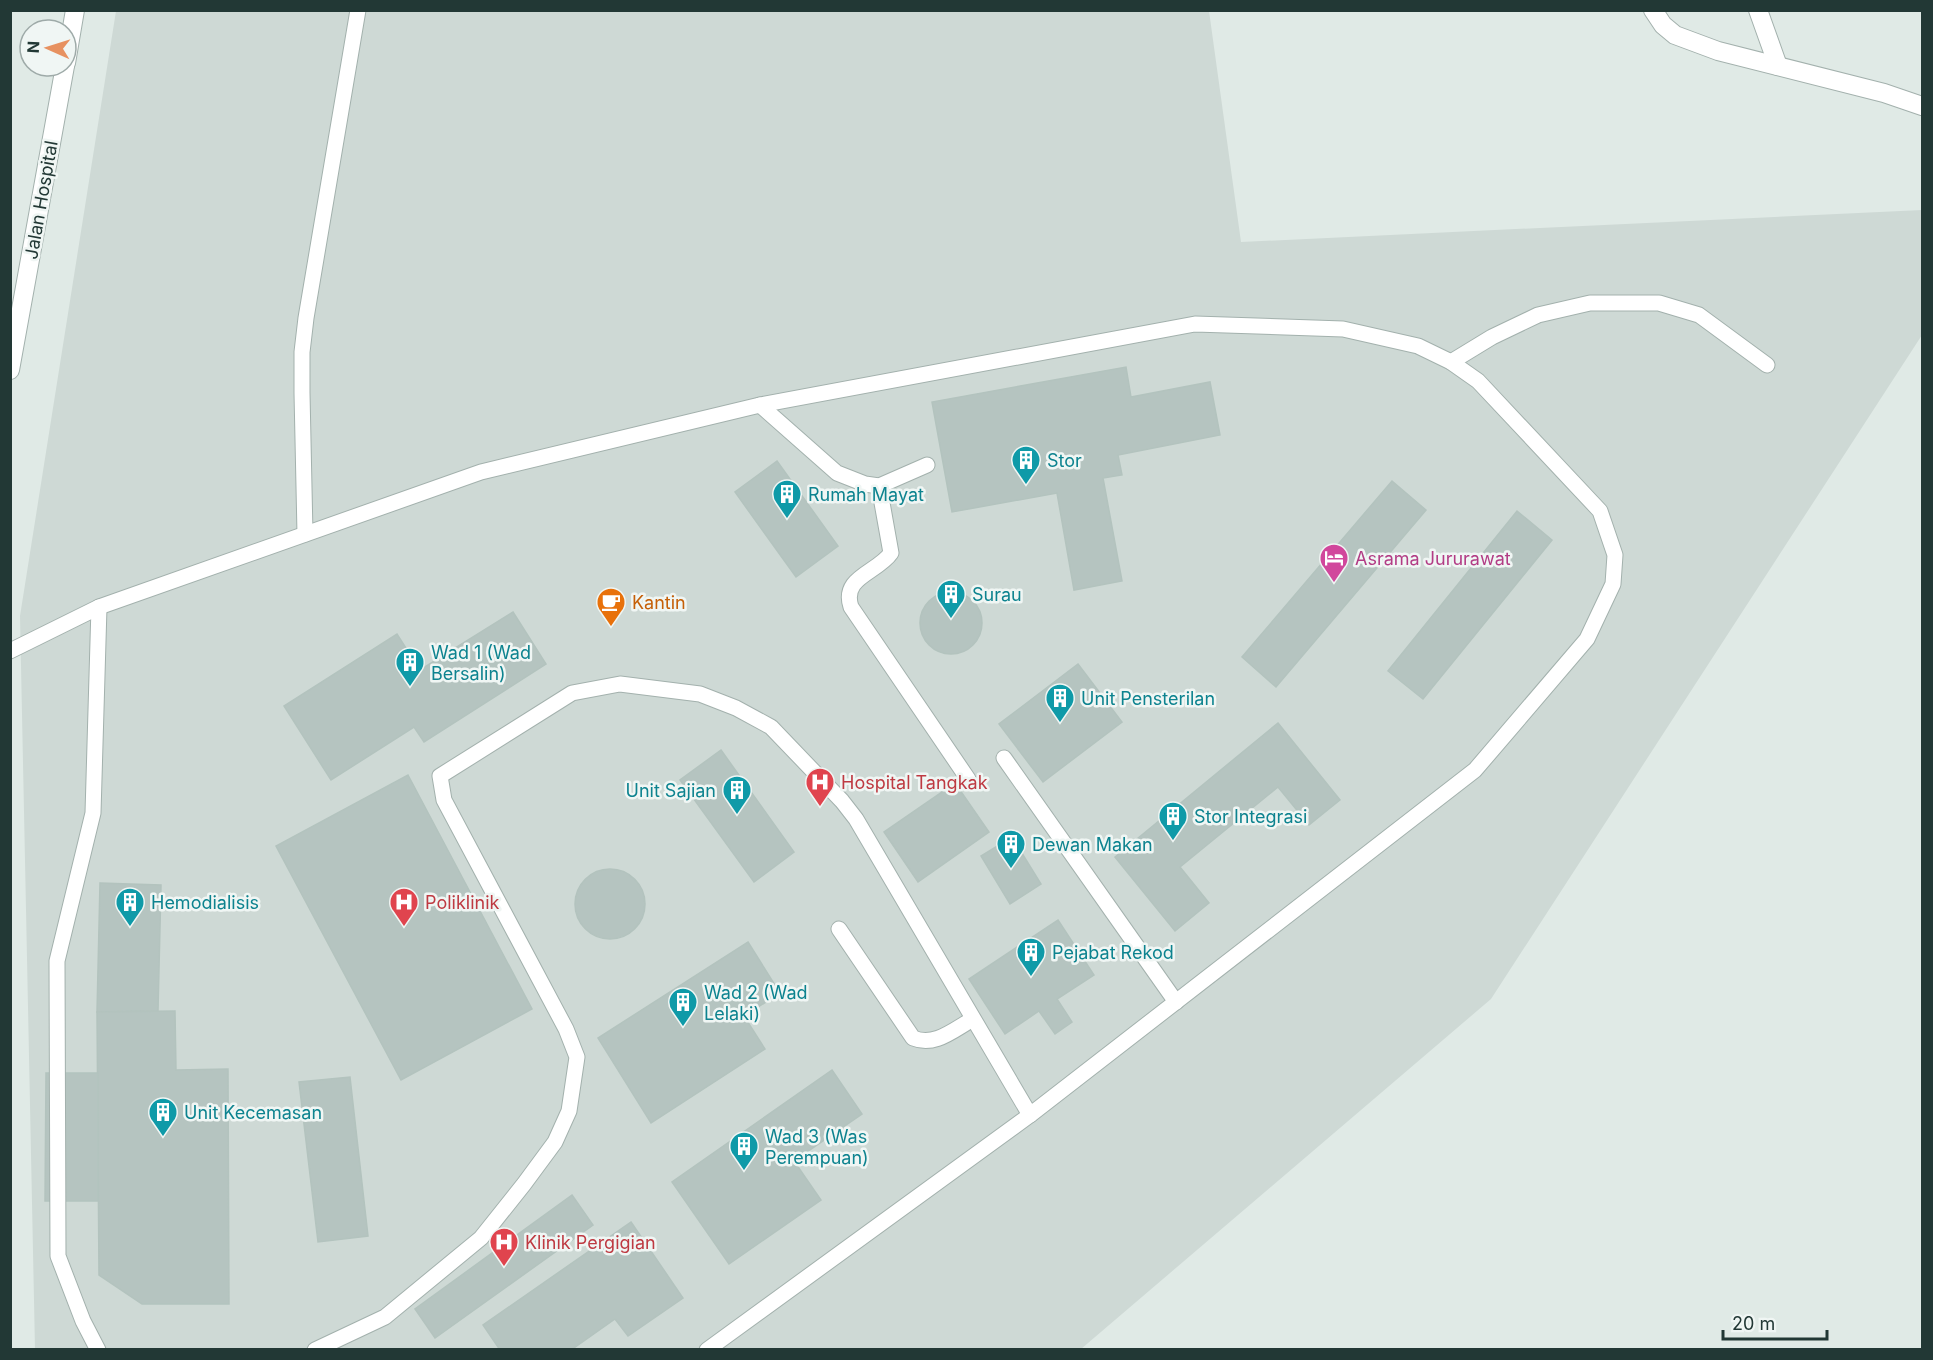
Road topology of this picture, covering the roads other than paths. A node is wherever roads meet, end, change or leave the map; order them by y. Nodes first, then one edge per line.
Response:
1 (358, 10) edge
2 (1653, 10) edge
3 (1758, 10) edge
4 (1778, 66) junction
5 (63, 78) edge
6 (1923, 106) edge
7 (1451, 363) junction
8 (1767, 365) dead end
9 (10, 370) edge
10 (760, 405) junction
11 (927, 465) dead end
12 (879, 486) junction
13 (305, 534) junction
14 (99, 607) junction
15 (10, 651) edge
16 (1004, 758) dead end
17 (968, 779) dead end
18 (839, 929) dead end
19 (1176, 1002) junction
20 (973, 1019) junction
21 (1030, 1115) junction
22 (98, 1350) edge
23 (315, 1350) edge
24 (707, 1350) edge

1 - 13 lane
2 - 4 street
3 - 4 street
4 - 6 street
5 - 9 street, Jalan Hospital
7 - 8 lane
7 - 10 lane
7 - 19 lane
10 - 12 lane
10 - 13 lane
11 - 12 lane
12 - 17 lane
13 - 14 lane
14 - 15 lane
14 - 22 lane
16 - 19 lane
18 - 20 lane
19 - 21 lane
20 - 21 lane
20 - 23 lane
21 - 24 lane

